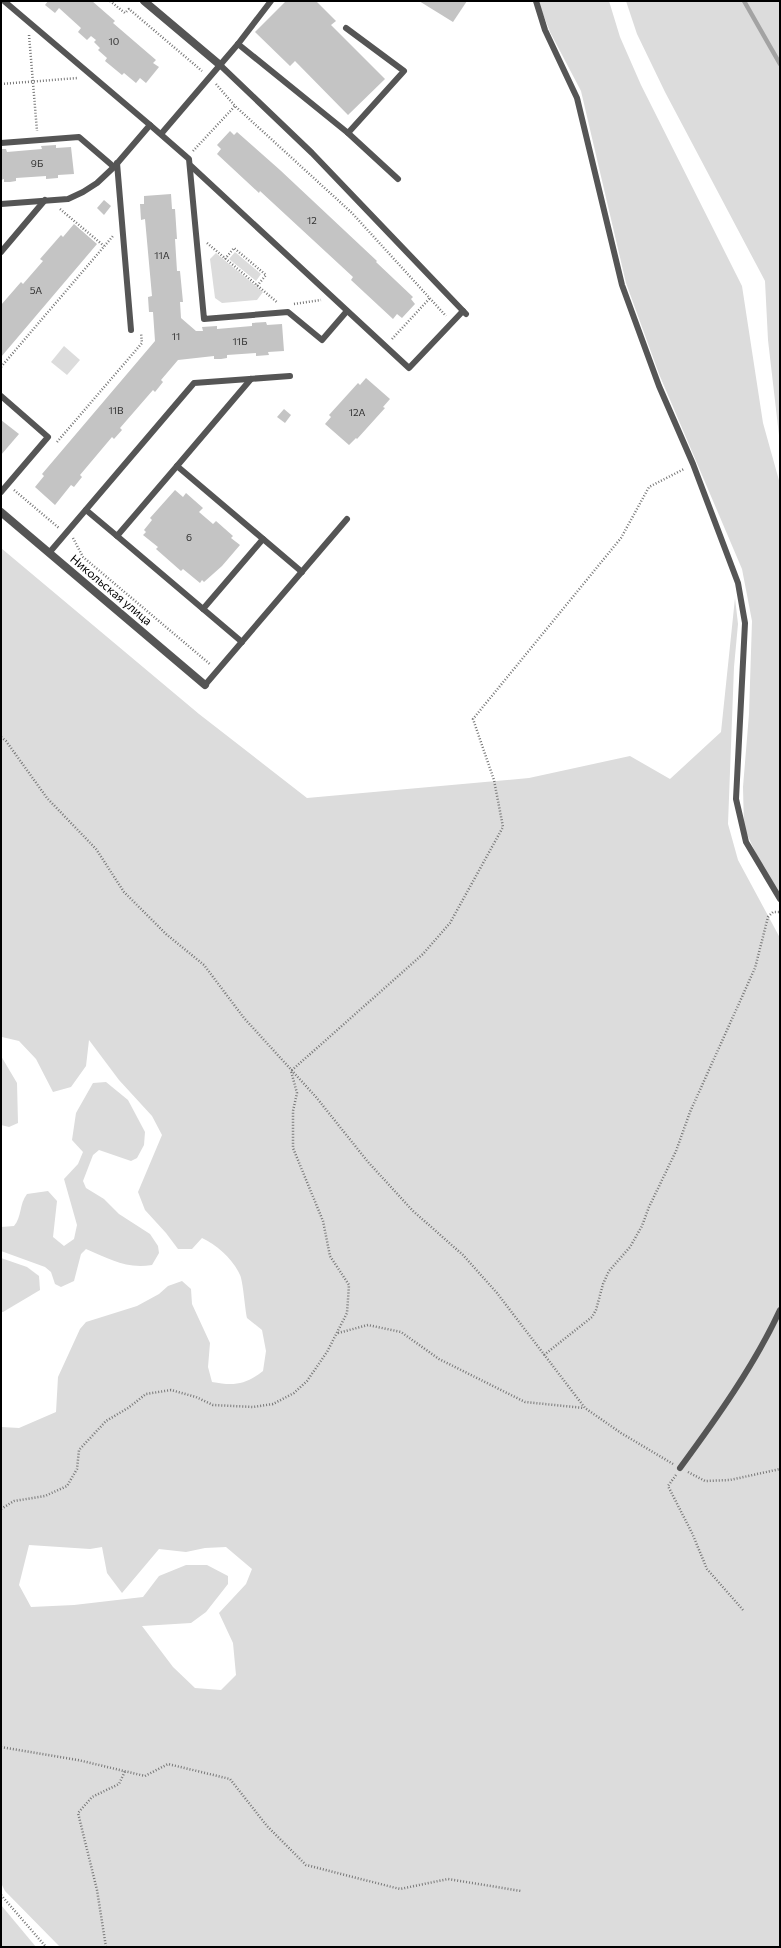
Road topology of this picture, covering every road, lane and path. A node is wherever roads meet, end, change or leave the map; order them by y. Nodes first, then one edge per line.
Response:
1 (4, 1) edge
2 (110, 1) edge
3 (144, 1) edge
4 (271, 1) edge
5 (536, 1) edge
6 (28, 22) junction
7 (346, 28) dead end
8 (238, 44) junction
9 (220, 65) junction
10 (92, 76) junction
11 (209, 77) junction
12 (33, 81) junction
13 (1, 84) edge
14 (235, 106) junction
15 (150, 125) junction
16 (348, 133) junction
17 (161, 134) junction
18 (38, 140) junction
19 (1, 143) edge
20 (188, 157) junction
21 (115, 165) junction
22 (191, 166) junction
23 (398, 179) dead end
24 (47, 200) junction
25 (1, 204) edge
26 (122, 225) junction
27 (197, 235) junction
28 (104, 246) junction
29 (1, 252) edge
30 (225, 259) junction
31 (257, 286) junction
32 (430, 298) junction
33 (347, 311) junction
34 (288, 312) junction
35 (452, 322) junction
36 (131, 330) dead end
37 (142, 343) dead end
38 (385, 346) junction
39 (1, 367) edge
40 (290, 376) dead end
41 (250, 379) junction
42 (1, 396) edge
43 (56, 444) dead end
44 (694, 464) junction
45 (176, 466) junction
46 (7, 485) junction
47 (20, 485) dead end
48 (15, 491) junction
49 (1, 492) edge
50 (86, 510) junction
51 (1, 512) edge
52 (347, 519) dead end
53 (67, 532) junction
54 (117, 536) junction
55 (263, 539) junction
56 (49, 553) junction
57 (302, 572) junction
58 (204, 609) junction
59 (242, 642) junction
60 (218, 671) junction
61 (205, 685) joint
62 (1, 737) edge
63 (780, 899) edge
64 (780, 912) edge
65 (291, 1071) junction
66 (780, 1310) edge
67 (338, 1333) junction
68 (544, 1356) junction
69 (585, 1408) junction
70 (680, 1468) junction
71 (780, 1469) edge
72 (1, 1509) edge
73 (743, 1610) dead end
74 (1, 1747) edge
75 (125, 1771) junction
76 (521, 1891) dead end
77 (1, 1895) edge
78 (46, 1947) edge
79 (106, 1947) edge

1 - 6 lane
2 - 11 path
3 - 9 street
4 - 8 lane
5 - 44 lane
6 - 10 lane
6 - 12 path
7 - 16 lane
8 - 9 lane
8 - 16 lane
9 - 11 lane
9 - 35 lane
10 - 12 path
10 - 15 lane
11 - 14 path
11 - 17 lane
12 - 13 path
12 - 18 path
14 - 20 path
14 - 32 path
15 - 17 lane
15 - 21 lane
16 - 23 lane
17 - 20 lane
18 - 19 lane
18 - 21 lane
20 - 22 lane
21 - 24 lane
21 - 26 lane
22 - 27 lane
22 - 33 lane
24 - 25 lane
24 - 28 path
24 - 29 lane
26 - 28 path
26 - 36 lane
27 - 30 path
27 - 34 lane
28 - 39 path
30 - 31 path
30 - 31 path
31 - 34 path
32 - 35 path
32 - 38 path
33 - 34 lane
33 - 38 lane
35 - 38 lane
37 - 43 path
40 - 41 lane
41 - 45 lane
41 - 50 lane
42 - 46 lane
44 - 63 lane
44 - 65 path
45 - 54 lane
45 - 55 lane
46 - 48 path
46 - 49 lane
47 - 48 path
48 - 53 path
50 - 53 lane
50 - 54 lane
51 - 56 street, Никольская улица
52 - 57 lane
53 - 56 lane
53 - 60 path
54 - 58 lane
55 - 57 lane
55 - 58 lane
56 - 61 street, Никольская улица
57 - 59 lane
58 - 59 lane
59 - 60 lane
60 - 61 lane
62 - 65 path
64 - 68 path
65 - 67 path
65 - 68 path
66 - 70 lane
67 - 69 path
67 - 72 path
68 - 69 path
69 - 70 path
70 - 71 path
70 - 73 path
74 - 75 path
75 - 76 path
75 - 79 path
77 - 78 path

